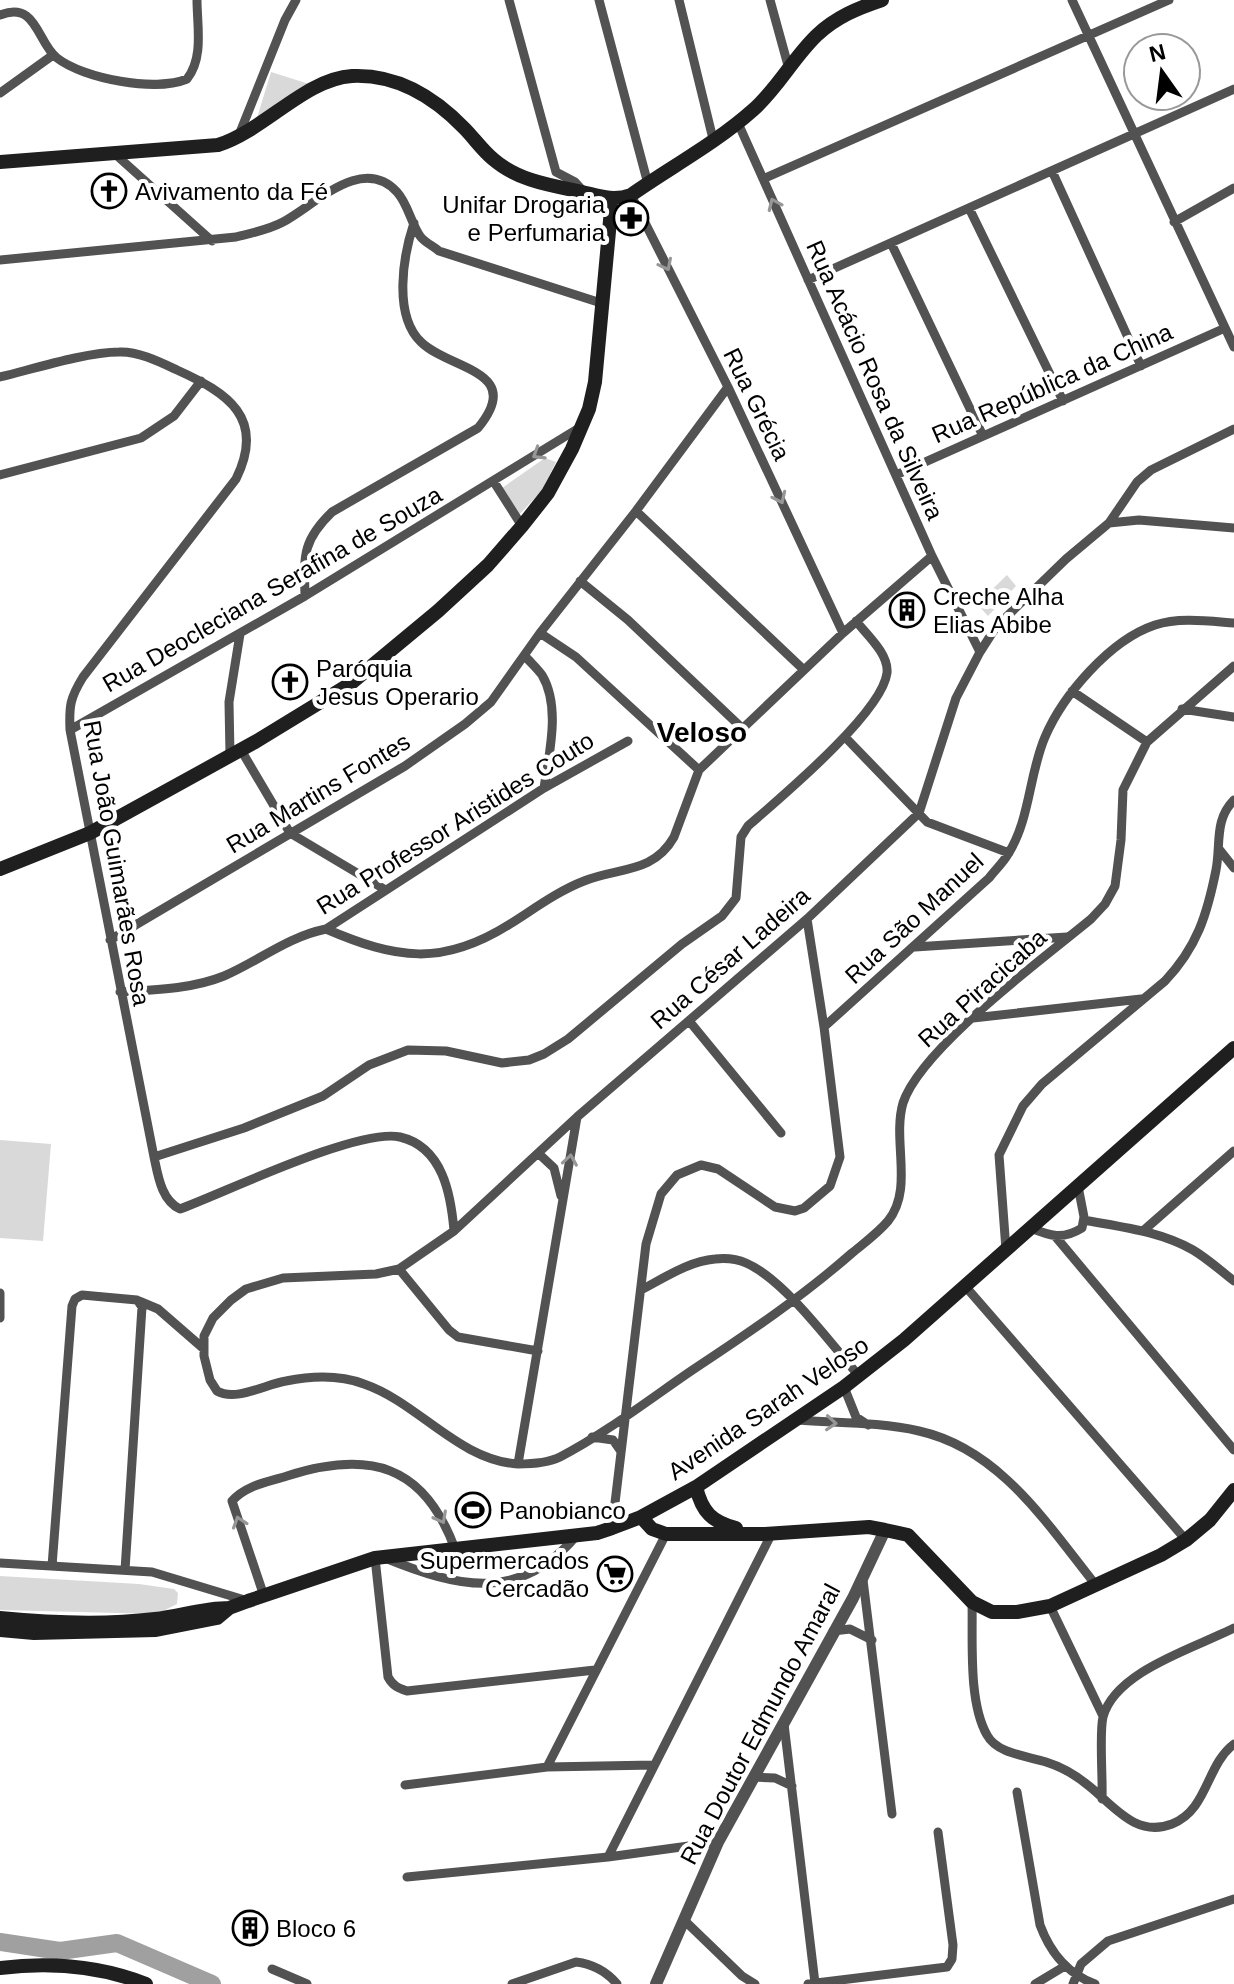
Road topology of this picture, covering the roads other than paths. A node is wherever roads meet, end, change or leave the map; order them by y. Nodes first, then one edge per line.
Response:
1 (197, 0) edge
2 (296, 0) edge
3 (509, 0) edge
4 (599, 0) edge
5 (679, 0) edge
6 (770, 0) edge
7 (880, 0) edge
8 (1072, 0) edge
9 (1169, 0) edge
10 (0, 15) edge
11 (1087, 37) junction
12 (53, 55) junction
13 (789, 69) junction
14 (1234, 89) edge
15 (0, 93) edge
16 (738, 123) junction
17 (1136, 133) junction
18 (238, 138) junction
19 (713, 139) junction
20 (115, 154) junction
21 (0, 162) edge
22 (1052, 171) junction
23 (763, 179) junction
24 (648, 184) junction
25 (1234, 188) edge
26 (584, 192) junction
27 (631, 195) junction
28 (612, 199) junction
29 (969, 208) junction
30 (1174, 222) junction
31 (414, 223) junction
32 (212, 241) junction
33 (891, 243) junction
34 (0, 260) edge
35 (808, 280) junction
36 (601, 303) junction
37 (1225, 328) junction
38 (1233, 342) edge
39 (1141, 366) junction
40 (0, 377) edge
41 (201, 381) junction
42 (728, 387) junction
43 (1063, 401) junction
44 (583, 426) junction
45 (1234, 429) edge
46 (983, 436) junction
47 (0, 475) edge
48 (896, 475) junction
49 (494, 482) junction
50 (636, 511) junction
51 (1109, 523) junction
52 (522, 526) junction
53 (1234, 528) edge
54 (932, 556) junction
55 (580, 581) junction
56 (305, 596) junction
57 (856, 621) junction
58 (1234, 623) edge
59 (540, 633) junction
60 (843, 633) junction
61 (240, 634) junction
62 (980, 652) junction
63 (525, 656) junction
64 (1234, 666) edge
65 (804, 670) junction
66 (1072, 691) junction
67 (1182, 709) junction
68 (1234, 717) edge
69 (743, 729) junction
70 (70, 730) junction
71 (845, 737) junction
72 (628, 741) dead end
73 (1147, 742) junction
74 (236, 752) junction
75 (699, 770) junction
76 (544, 788) junction
77 (1234, 800) edge
78 (919, 813) junction
79 (90, 833) junction
80 (290, 833) junction
81 (1219, 849) junction
82 (1009, 853) junction
83 (1234, 868) edge
84 (0, 869) edge
85 (384, 889) junction
86 (807, 919) junction
87 (936, 928) junction
88 (326, 929) junction
89 (1069, 937) junction
90 (110, 940) junction
91 (947, 945) junction
92 (915, 947) junction
93 (120, 992) junction
94 (1142, 999) junction
95 (973, 1018) junction
96 (690, 1022) junction
97 (824, 1027) junction
98 (1234, 1048) edge
99 (577, 1117) junction
100 (781, 1133) dead end
101 (1234, 1151) edge
102 (538, 1153) junction
103 (154, 1157) junction
104 (1078, 1186) junction
105 (563, 1203) junction
106 (1084, 1220) junction
107 (1031, 1228) junction
108 (454, 1231) junction
109 (1143, 1231) junction
110 (1055, 1236) junction
111 (1006, 1250) junction
112 (399, 1269) junction
113 (1234, 1281) edge
114 (965, 1286) junction
115 (641, 1290) junction
116 (0, 1293) edge
117 (139, 1301) junction
118 (793, 1301) junction
119 (0, 1318) edge
120 (204, 1349) junction
121 (538, 1351) junction
122 (859, 1376) junction
123 (844, 1387) junction
124 (624, 1417) junction
125 (795, 1420) junction
126 (868, 1425) junction
127 (592, 1437) junction
128 (620, 1450) junction
129 (1234, 1450) edge
130 (518, 1464) junction
131 (696, 1487) junction
132 (1234, 1490) edge
133 (706, 1513) junction
134 (641, 1517) junction
135 (612, 1528) junction
136 (885, 1530) junction
137 (756, 1533) junction
138 (772, 1533) junction
139 (672, 1534) junction
140 (577, 1535) junction
141 (1186, 1540) junction
142 (455, 1549) junction
143 (379, 1558) junction
144 (0, 1563) edge
145 (52, 1566) junction
146 (125, 1570) junction
147 (863, 1577) junction
148 (1095, 1584) junction
149 (264, 1596) junction
150 (248, 1601) junction
151 (972, 1602) junction
152 (1050, 1606) junction
153 (229, 1608) junction
154 (0, 1618) edge
155 (1234, 1628) edge
156 (0, 1630) edge
157 (833, 1631) junction
158 (872, 1640) junction
159 (595, 1670) junction
160 (1103, 1716) junction
161 (783, 1721) junction
162 (1234, 1744) edge
163 (654, 1765) junction
164 (547, 1767) junction
165 (753, 1777) junction
166 (405, 1785) dead end
167 (792, 1786) junction
168 (1017, 1792) dead end
169 (1102, 1799) junction
170 (892, 1814) dead end
171 (938, 1832) dead end
172 (718, 1842) junction
173 (608, 1857) junction
174 (407, 1877) dead end
175 (1234, 1899) edge
176 (685, 1921) junction
177 (1065, 1966) junction
178 (0, 1968) edge
179 (272, 1969) dead end
180 (1074, 1979) edge
181 (815, 1983) edge
182 (146, 1984) edge
183 (307, 1984) edge
184 (512, 1984) edge
185 (617, 1984) edge
186 (656, 1984) edge
187 (755, 1984) edge
188 (808, 1984) edge
189 (1035, 1984) edge
190 (1095, 1984) edge

1 - 12 street
2 - 18 street
3 - 26 street
4 - 24 street
5 - 19 street
6 - 13 street
7 - 13 main road
8 - 11 street
9 - 11 street
10 - 12 street
11 - 17 street
11 - 23 street
12 - 15 street
13 - 16 main road
14 - 17 street
16 - 19 main road
16 - 23 street, Rua Acácio Rosa da Silveira
17 - 22 street
17 - 30 street
18 - 20 main road
18 - 26 main road
19 - 24 main road
20 - 21 main road
20 - 32 street
22 - 29 street
22 - 39 street
35 -> 23 street, Rua Acácio Rosa da Silveira
24 - 27 main road
25 - 30 street
26 - 28 main road
27 - 28 main road
27 -> 42 street, Rua Grécia
28 - 36 main road
29 - 33 street
29 - 43 street
30 - 37 street
31 - 32 street
31 - 36 street
31 - 56 street
32 - 34 street
33 - 35 street
33 - 46 street
35 - 48 street, Rua Acácio Rosa da Silveira
36 - 44 main road
37 - 38 street
37 - 39 street, Rua República da China
39 - 43 street, Rua República da China
40 - 41 street, Rua João Guimarães Rosa
41 - 47 street
41 - 70 street, Rua João Guimarães Rosa
42 - 50 street, Rua Martins Fontes
42 -> 60 street, Rua Grécia
43 - 46 street, Rua República da China
44 -> 49 street, Rua Deocleciana Serafina de Souza
44 - 52 main road
45 - 51 street, Rua César Ladeira
46 - 48 street, Rua República da China
48 - 54 street, Rua Acácio Rosa da Silveira
49 - 52 street
49 - 56 street, Rua Deocleciana Serafina de Souza
50 - 55 street, Rua Martins Fontes
50 - 65 street
51 - 53 street
51 - 62 street, Rua César Ladeira
52 - 74 main road
54 - 57 street
54 - 62 street, Rua Acácio Rosa da Silveira
55 - 59 street, Rua Martins Fontes
55 - 69 street
56 - 61 street, Rua Deocleciana Serafina de Souza
57 - 60 street
57 - 71 street
58 - 66 street, Rua São Manuel
59 - 63 street, Rua Martins Fontes
59 - 75 street
60 - 65 street
61 - 70 street, Rua Deocleciana Serafina de Souza
61 - 74 street
62 - 78 street, Rua César Ladeira
63 - 76 street
63 - 80 street, Rua Martins Fontes
64 - 67 street, Rua Piracicaba
65 - 69 street
66 - 73 street
66 - 82 street, Rua São Manuel
67 - 68 street
67 - 73 street, Rua Piracicaba
69 - 75 street
70 - 79 street, Rua João Guimarães Rosa
71 - 78 street
71 - 103 street
72 - 76 street, Rua Professor Aristides Couto
73 - 89 street, Rua Piracicaba
74 - 79 main road
74 - 80 street
75 - 88 street
76 - 85 street, Rua Professor Aristides Couto
77 - 81 street
78 - 82 street
78 - 86 street, Rua César Ladeira
79 - 84 main road
79 - 90 street, Rua João Guimarães Rosa
80 - 85 street
80 - 90 street, Rua Martins Fontes
81 - 83 street
81 - 94 street
82 - 87 street, Rua São Manuel
85 - 88 street, Rua Professor Aristides Couto
86 - 96 street, Rua César Ladeira
86 - 97 street
87 - 91 street
87 - 92 street, Rua São Manuel
88 - 93 street, Rua Professor Aristides Couto
89 - 91 street
89 - 95 street, Rua Piracicaba
90 - 93 street, Rua João Guimarães Rosa
91 - 92 street
92 - 97 street, Rua São Manuel
93 - 103 street, Rua João Guimarães Rosa
94 - 95 street
94 - 111 street
95 - 118 street, Rua Piracicaba
96 - 99 street, Rua César Ladeira
96 - 100 street
97 - 115 street
98 - 104 main road, Avenida Sarah Veloso
99 - 102 street, Rua César Ladeira
105 -> 99 street
101 - 109 street
102 - 105 street
102 - 108 street, Rua César Ladeira
103 - 108 street, Rua João Guimarães Rosa
104 - 106 street
104 - 107 main road, Avenida Sarah Veloso
105 - 121 street
106 - 109 street
106 - 110 street
107 - 110 street
107 - 111 main road, Avenida Sarah Veloso
108 - 112 street, Rua César Ladeira
109 - 113 street
110 - 129 street
111 - 114 main road, Avenida Sarah Veloso
112 - 120 street, Rua César Ladeira
112 - 121 street
114 - 122 main road, Avenida Sarah Veloso
114 - 141 street
115 - 118 street
115 - 124 street
116 - 119 street
117 - 120 street
117 - 145 street
117 - 146 street
118 - 122 street
118 - 124 street, Rua Piracicaba
120 - 130 street, Rua Piracicaba
121 - 130 street
122 - 123 main road, Avenida Sarah Veloso
123 - 125 main road, Avenida Sarah Veloso
123 - 126 street
124 - 127 street, Rua Piracicaba
124 - 128 street
125 -> 126 street
125 - 131 main road, Avenida Sarah Veloso
126 - 148 street
127 - 128 street
127 - 130 street, Rua Piracicaba
128 - 135 street
131 - 133 main road
131 - 134 main road, Avenida Sarah Veloso
132 - 141 main road
133 - 137 main road
133 - 139 main road
134 - 135 main road, Avenida Sarah Veloso
134 - 139 main road
135 - 140 main road, Avenida Sarah Veloso
136 - 138 main road
136 - 147 street, Rua Doutor Edmundo Amaral
136 - 151 main road
137 - 138 main road
137 - 139 main road
138 - 163 street
139 - 159 street
140 - 142 main road, Avenida Sarah Veloso
140 - 143 street
141 - 148 main road
142 - 143 main road, Avenida Sarah Veloso
149 -> 142 street
143 - 149 main road, Avenida Sarah Veloso
143 - 159 street
144 - 145 street
145 - 146 street
146 - 150 street
147 - 157 street, Rua Doutor Edmundo Amaral
147 - 158 street
148 - 152 main road
149 - 150 main road, Avenida Sarah Veloso
150 - 153 main road, Avenida Sarah Veloso
151 - 152 main road
151 - 169 street
152 - 160 street
153 - 154 main road, Avenida Sarah Veloso
153 - 156 main road, Avenida Sarah Veloso
155 - 160 street
157 - 158 street
157 - 161 street, Rua Doutor Edmundo Amaral
158 - 170 street
159 - 164 street
160 - 169 street
161 - 165 street, Rua Doutor Edmundo Amaral
161 - 167 street
162 - 169 street
163 - 164 street
163 - 173 street
164 - 166 street
165 - 167 street
165 - 172 street, Rua Doutor Edmundo Amaral
167 - 181 street
168 - 177 street
171 - 181 street
172 - 173 street
172 - 176 street, Rua Doutor Edmundo Amaral
173 - 174 street
175 - 180 street
176 - 186 street, Rua Doutor Edmundo Amaral
176 - 187 street
177 - 180 street
177 - 189 street
178 - 182 main road
179 - 183 street
180 - 190 street
181 - 188 street
184 - 185 street

